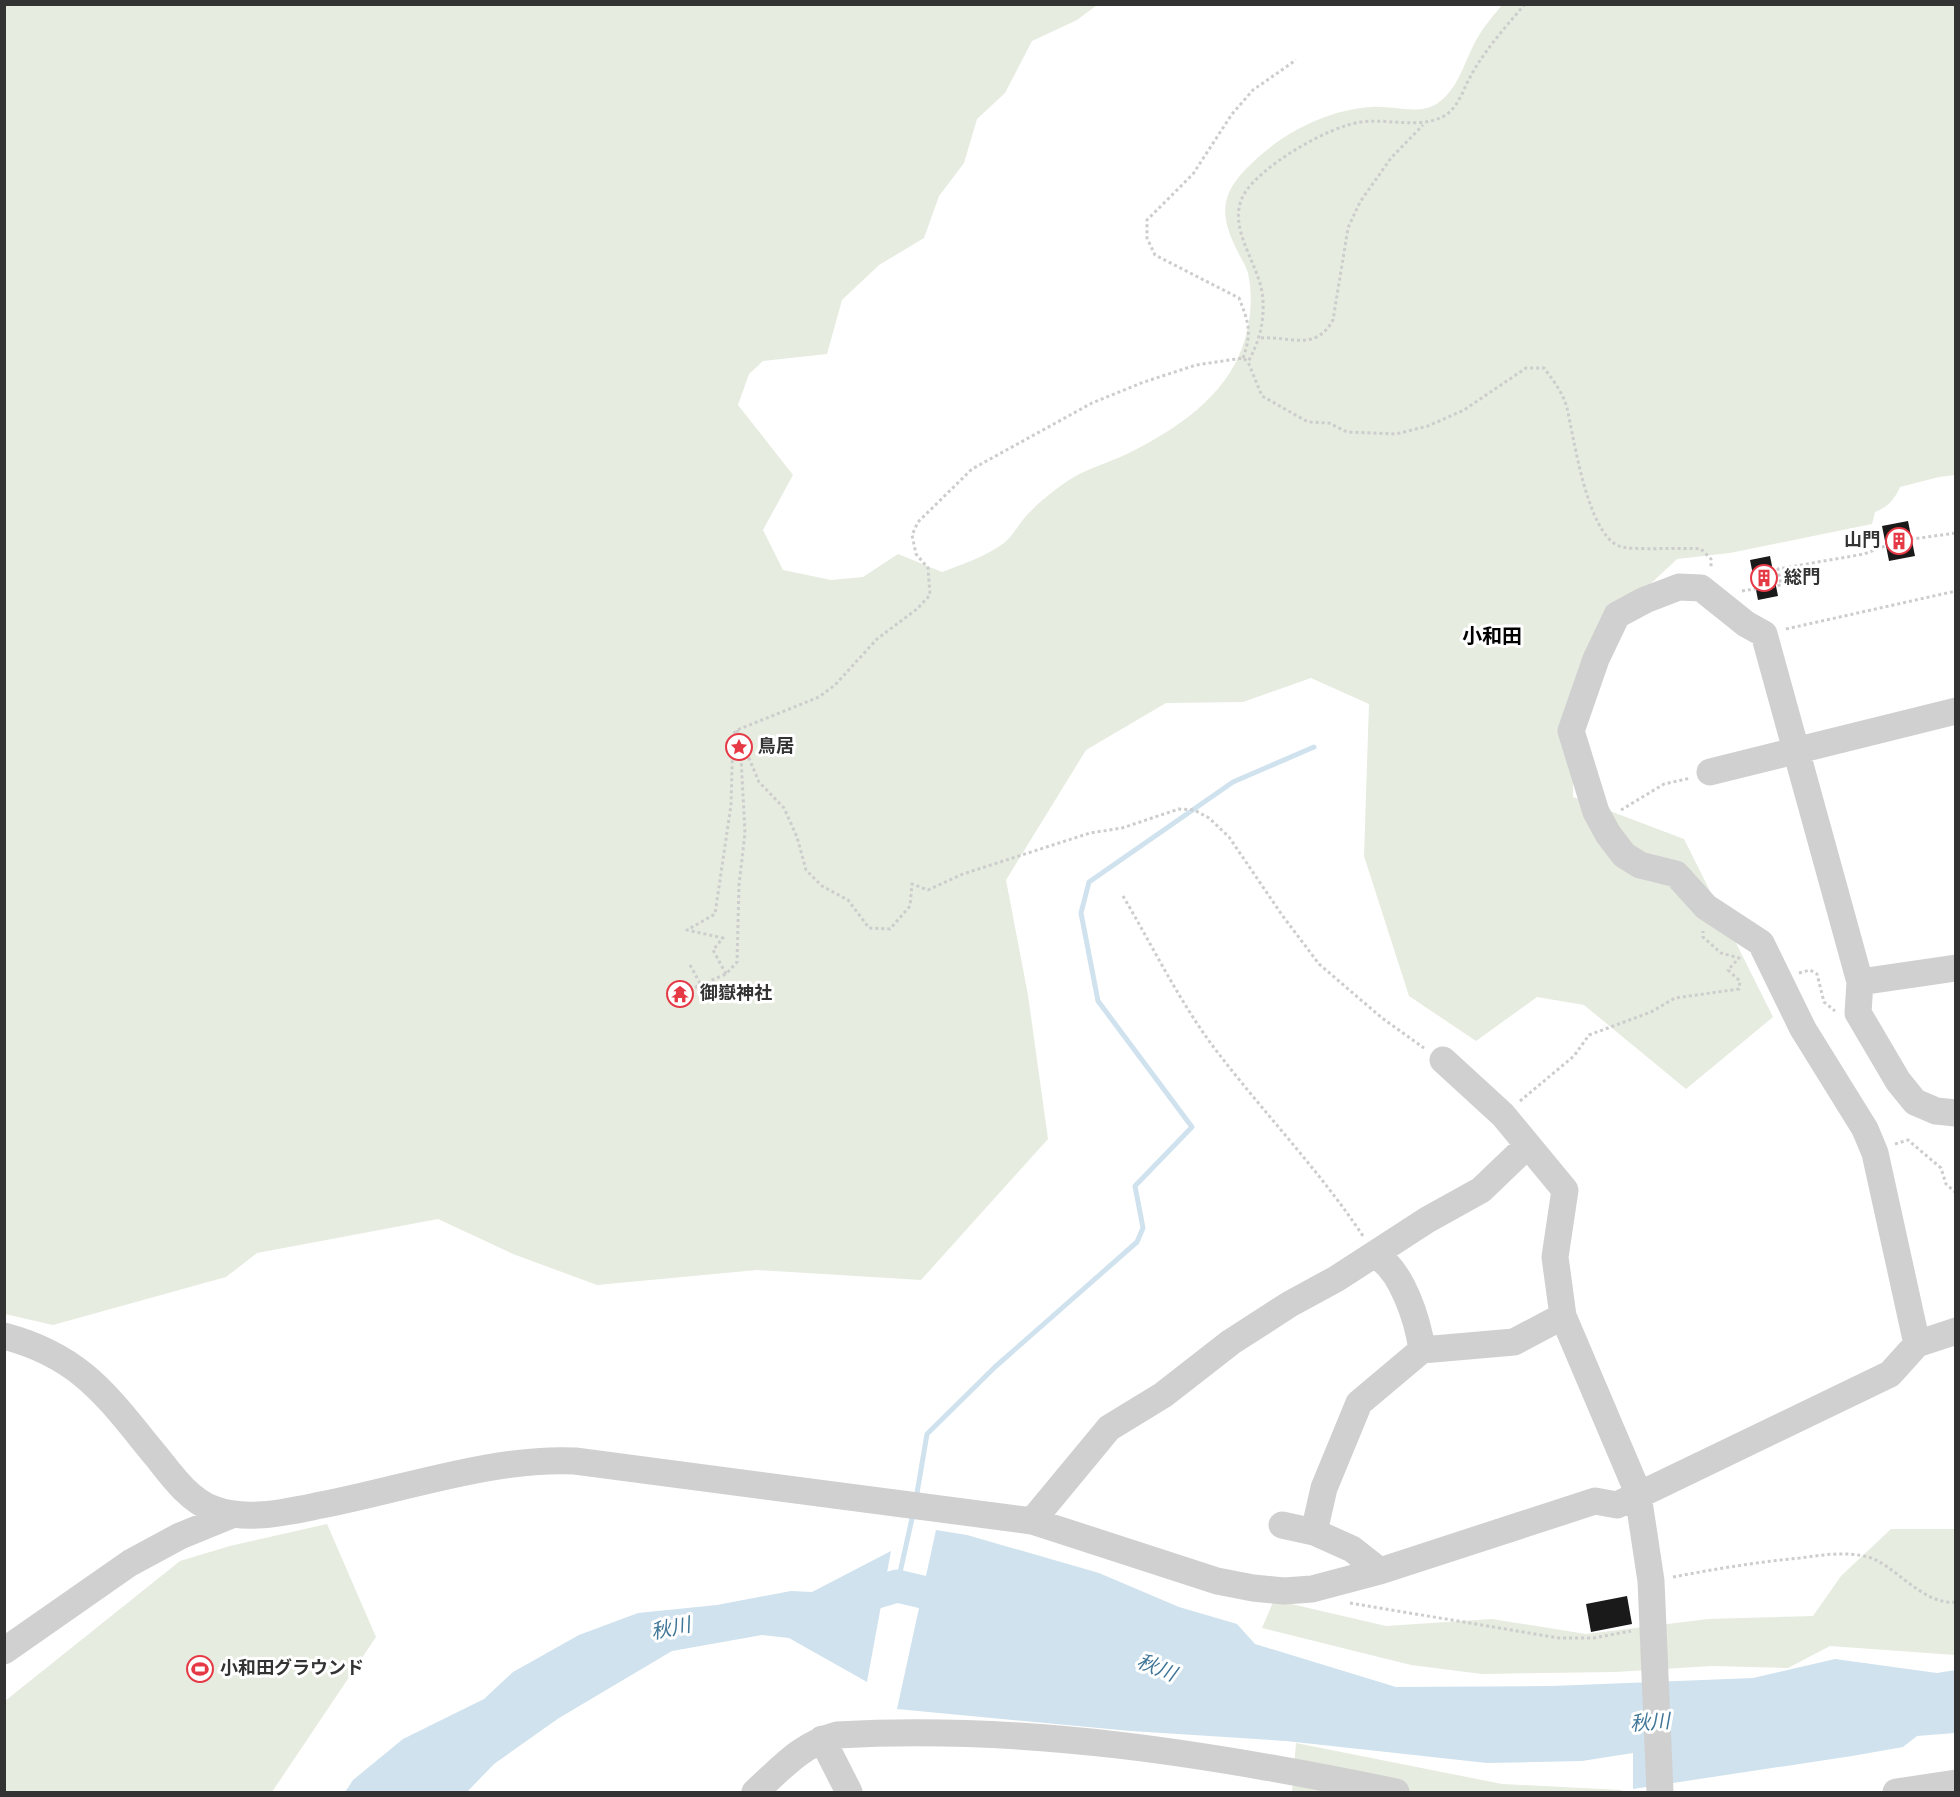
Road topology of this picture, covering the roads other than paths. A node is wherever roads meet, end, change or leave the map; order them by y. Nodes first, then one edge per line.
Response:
1 (1956, 711) edge
2 (1798, 752) junction
3 (1710, 772) road end
4 (1956, 968) edge
5 (1860, 982) junction
6 (1443, 1060) road end
7 (1956, 1113) edge
8 (1528, 1145) junction
9 (1376, 1255) junction
10 (1563, 1316) junction
11 (1956, 1331) edge
12 (4, 1336) edge
13 (1917, 1344) junction
14 (1422, 1350) junction
15 (234, 1514) junction
16 (1032, 1521) junction
17 (1282, 1525) dead end
18 (1314, 1532) junction
19 (1380, 1571) junction
20 (4, 1651) edge
21 (822, 1739) junction
22 (1956, 1784) edge
23 (755, 1792) edge
24 (849, 1792) edge
25 (1396, 1792) edge
26 (1660, 1792) edge
27 (1896, 1792) edge

1 - 2 street
2 - 3 street
2 - 5 street
2 - 13 street
4 - 5 street
5 - 7 street
6 - 8 street
8 - 9 street
8 - 10 street
9 - 14 street
9 - 16 street
10 - 13 street
10 - 14 street
11 - 13 street
12 - 15 street
14 - 18 street
15 - 16 street
15 - 20 street
16 - 19 street
17 - 18 street
18 - 19 street
19 - 26 street
21 - 23 street
21 - 24 street
21 - 25 street
22 - 27 street

